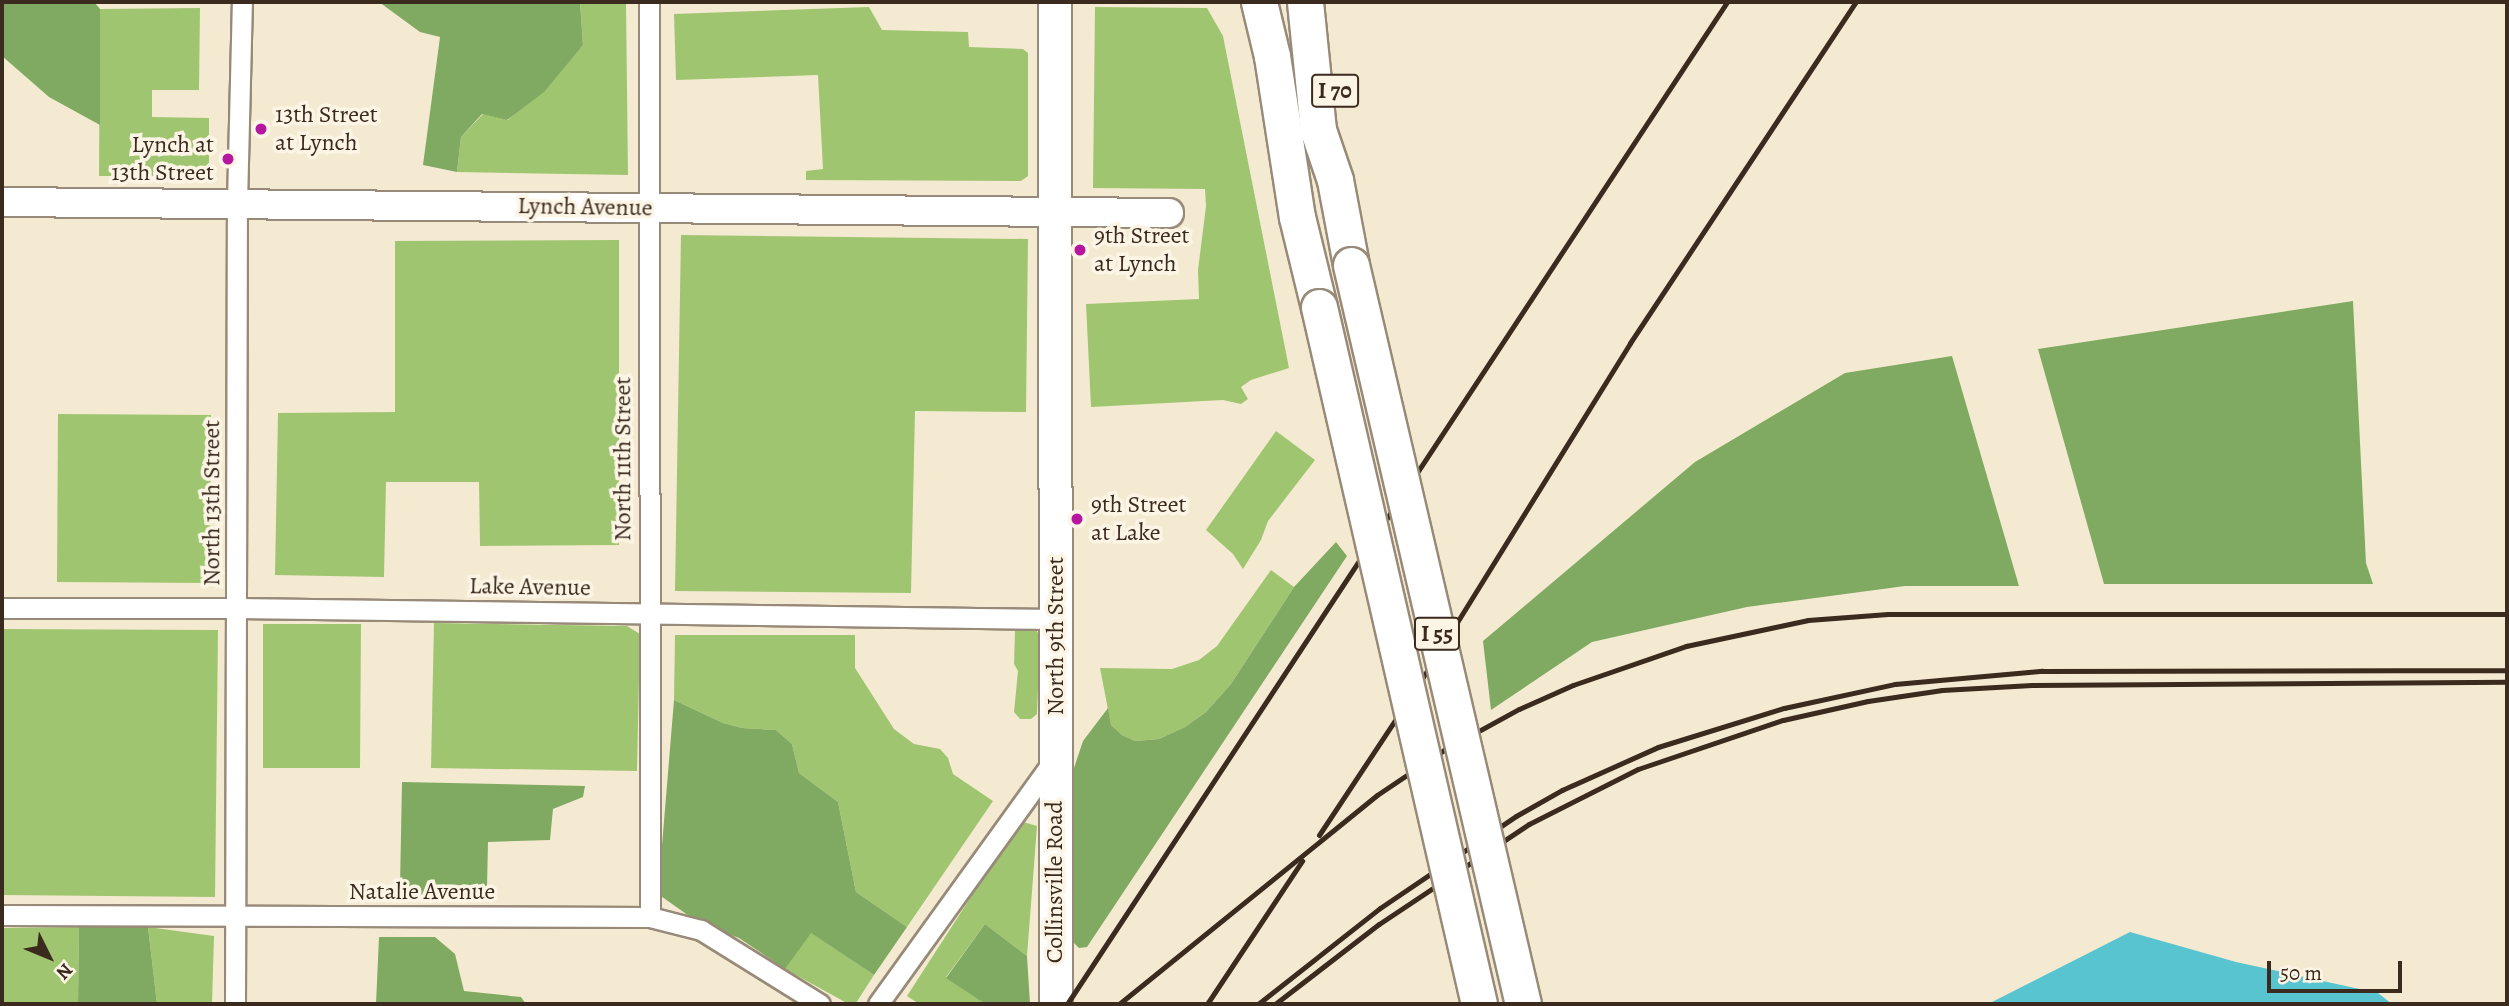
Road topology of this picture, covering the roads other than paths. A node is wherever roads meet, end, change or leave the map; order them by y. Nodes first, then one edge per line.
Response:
1 (242, 2) edge
2 (649, 2) edge
3 (1055, 2) edge
4 (1259, 2) edge
5 (1276, 2) edge
6 (1305, 2) edge
7 (1330, 2) edge
8 (1272, 56) junction
9 (1335, 180) junction
10 (2, 202) edge
11 (237, 203) junction
12 (647, 207) junction
13 (1054, 211) junction
14 (1169, 213) dead end
15 (2, 608) edge
16 (236, 608) junction
17 (648, 613) junction
18 (1057, 618) junction
19 (1055, 760) junction
20 (2, 915) edge
21 (235, 916) junction
22 (650, 917) junction
23 (234, 1004) edge
24 (820, 1004) edge
25 (878, 1004) edge
26 (1056, 1004) edge
27 (1479, 1004) edge
28 (1523, 1004) edge

1 - 11 street, North 13th Street
2 - 12 street, North 11th Street
3 - 13 main road, North 9th Street
4 - 8 highway
5 - 8 highway, I 55
6 - 9 highway, I 55
7 - 9 highway, I 70
8 - 27 highway, I 55, bridge
9 - 28 highway, I 55, bridge
10 - 11 street, Lynch Avenue
11 - 12 street, Lynch Avenue
11 - 16 street, North 13th Street
12 - 13 street, Lynch Avenue
12 - 17 street, North 11th Street
13 - 14 street, Lynch Avenue
13 - 18 main road, North 9th Street
15 - 16 street, Lake Avenue
16 - 17 street, Lake Avenue
16 - 21 street, North 13th Street
17 - 18 street, Lake Avenue
17 - 22 street, North 11th Street
18 - 19 main road, North 9th Street
19 - 25 street
19 - 26 main road, Collinsville Road
20 - 21 street, Natalie Avenue
21 - 22 street, Natalie Avenue
21 - 23 street, North 13th Street
22 - 24 street, Natalie Avenue

